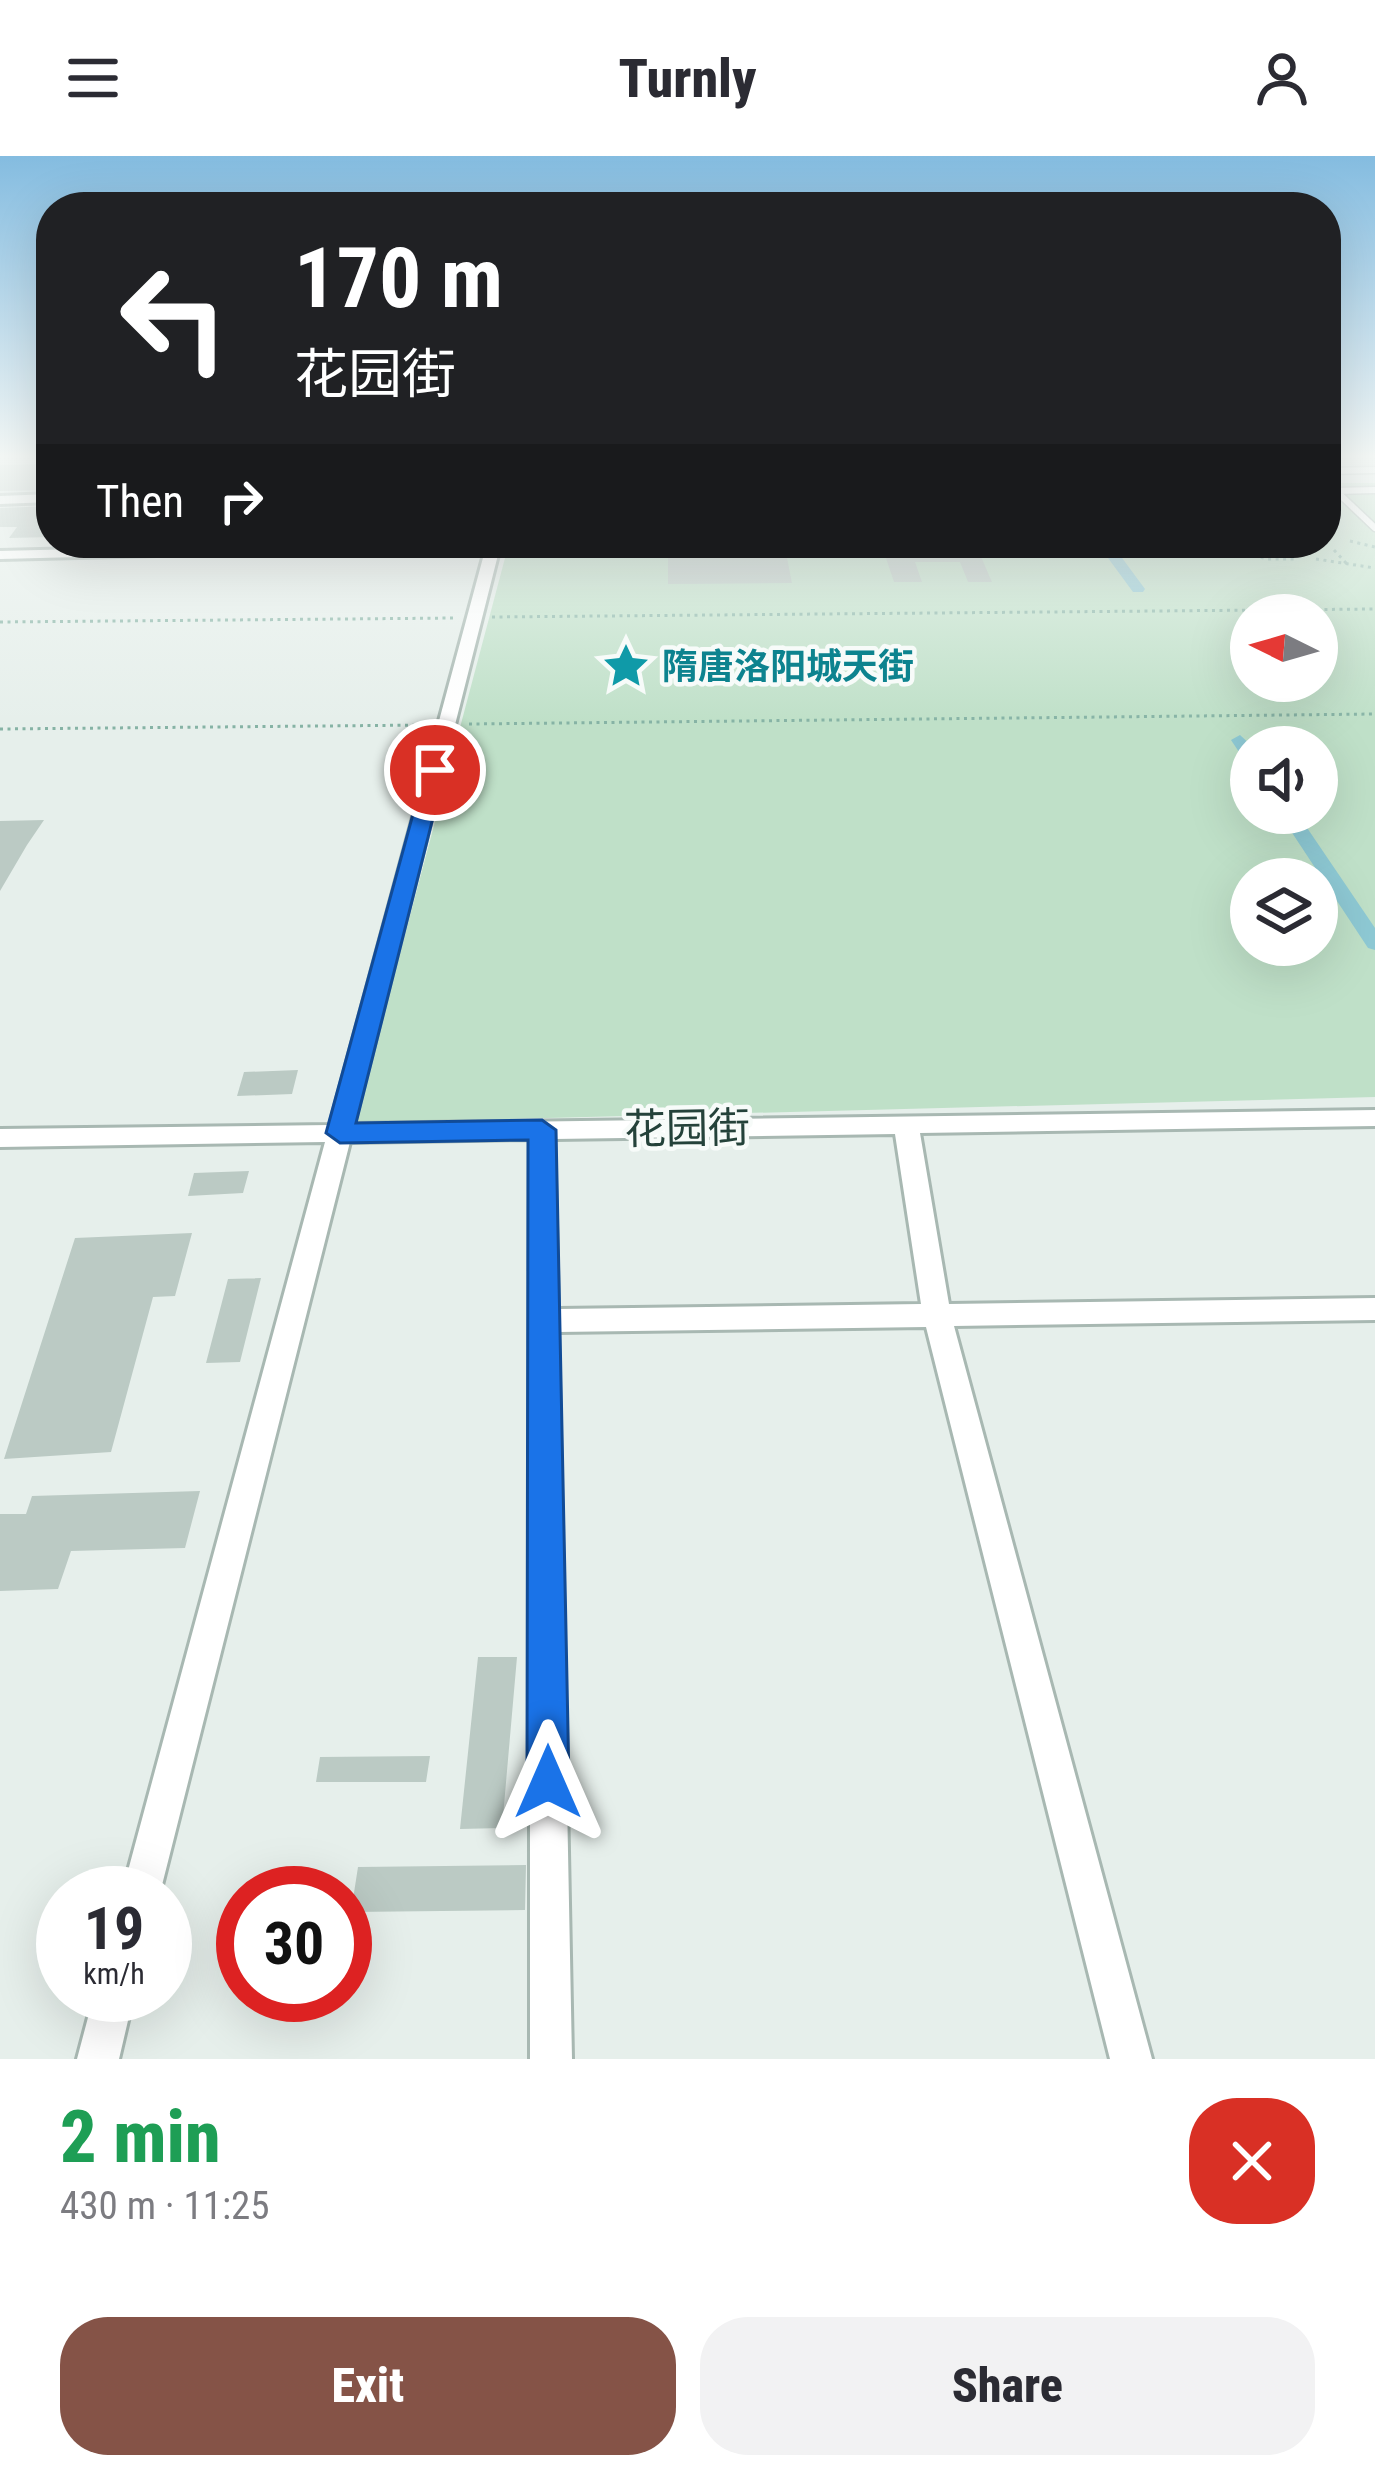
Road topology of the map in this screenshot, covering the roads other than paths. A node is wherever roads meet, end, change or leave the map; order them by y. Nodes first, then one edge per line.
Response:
1 (36, 554) edge
2 (0, 555) edge
3 (490, 558) edge
4 (1375, 1118) edge
5 (905, 1124) junction
6 (542, 1130) junction
7 (340, 1133) junction
8 (0, 1138) edge
9 (1375, 1309) edge
10 (937, 1315) junction
11 (544, 1321) junction
12 (148, 1866) edge
13 (107, 2022) edge
14 (98, 2059) edge
15 (551, 2059) edge
16 (1131, 2059) edge

1 - 2 street
3 - 7 street
4 - 5 street, 花园街
5 - 6 street, 花园街
5 - 10 street
6 - 7 street, 花园街
6 - 11 street
7 - 8 street, 花园街
7 - 12 street
9 - 10 street
10 - 11 street
10 - 16 street
11 - 15 street
13 - 14 street

